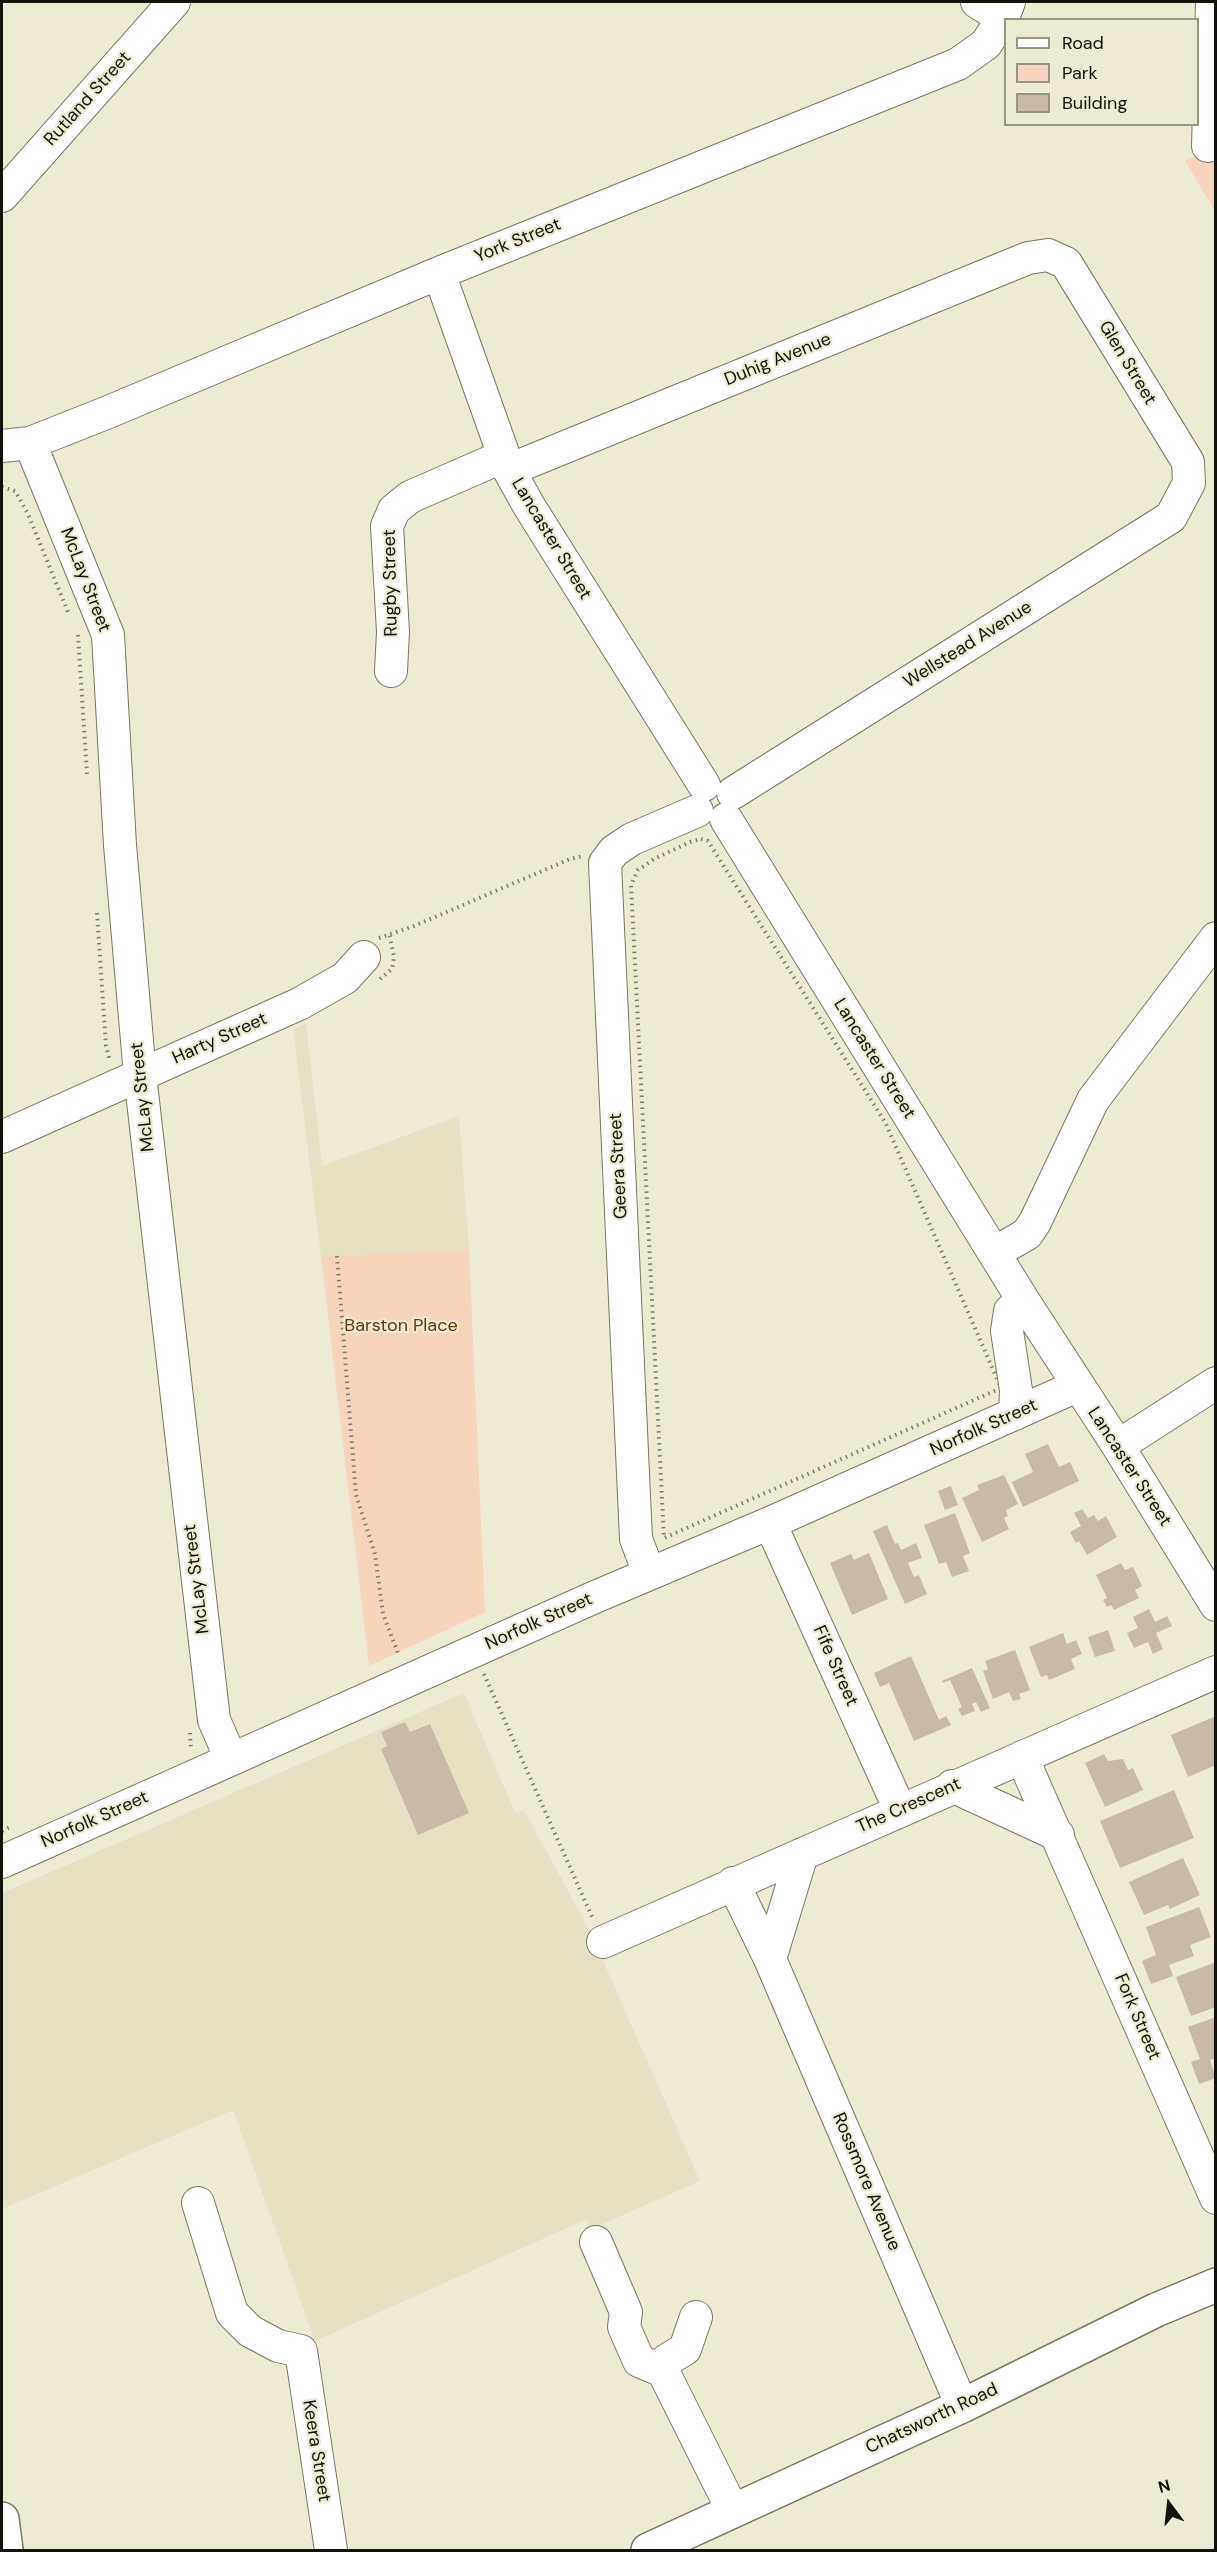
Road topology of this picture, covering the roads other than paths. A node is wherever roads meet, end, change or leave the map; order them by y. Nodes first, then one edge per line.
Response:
1 (174, 2) edge
2 (977, 2) edge
3 (1212, 2) edge
4 (1006, 10) edge
5 (1208, 147) dead end
6 (2, 196) edge
7 (1048, 255) joint
8 (439, 273) junction
9 (9, 445) edge
10 (506, 463) junction
11 (1189, 483) joint
12 (391, 671) dead end
13 (715, 802) junction
14 (1214, 943) edge
15 (368, 971) road end
16 (125, 1070) junction
17 (2, 1137) edge
18 (994, 1253) junction
19 (1023, 1300) junction
20 (1215, 1383) edge
21 (1077, 1386) junction
22 (1015, 1414) junction
23 (1118, 1446) junction
24 (771, 1523) junction
25 (649, 1573) junction
26 (1215, 1605) edge
27 (1215, 1672) edge
28 (1022, 1757) junction
29 (231, 1759) junction
30 (952, 1786) junction
31 (900, 1810) junction
32 (1058, 1835) junction
33 (802, 1854) junction
34 (2, 1862) edge
35 (733, 1883) junction
36 (603, 1942) road end
37 (770, 1959) junction
38 (1215, 2198) edge
39 (198, 2203) dead end
40 (596, 2242) dead end
41 (1215, 2285) edge
42 (696, 2317) dead end
43 (663, 2371) junction
44 (962, 2406) junction
45 (733, 2511) junction
46 (2, 2519) edge
47 (6, 2550) edge
48 (332, 2550) edge
49 (648, 2550) edge

1 - 6 street, Rutland Street
2 - 4 street
3 - 5 street
4 - 8 street, York Street
7 - 10 street, Duhig Avenue
7 - 11 street, Glen Street
8 - 9 street, York Street
8 - 10 street, Lancaster Street
9 - 16 street, McLay Street
10 - 12 street, Rugby Street
10 - 13 street, Lancaster Street
11 - 13 street, Wellstead Avenue
13 - 18 street, Lancaster Street
13 - 25 street, Geera Street
14 - 18 street
15 - 16 street, Harty Street
16 - 17 street, Harty Street
16 - 29 street, McLay Street
18 - 19 street, Lancaster Street
19 - 21 street, Lancaster Street
19 - 22 street
20 - 23 street
21 - 22 street, Norfolk Street
21 - 23 street, Lancaster Street
22 - 24 street, Norfolk Street
23 - 26 street, Lancaster Street
24 - 25 street, Norfolk Street
24 - 31 street, Fife Street
25 - 29 street, Norfolk Street
27 - 28 street, The Crescent
28 - 30 street, The Crescent
28 - 32 street, Fork Street
29 - 34 street, Norfolk Street
30 - 31 street, The Crescent
30 - 32 street
31 - 33 street, The Crescent
32 - 38 street, Fork Street
33 - 35 street, The Crescent
33 - 37 street
35 - 36 street, The Crescent
35 - 37 street, Rossmore Avenue
37 - 44 street, Rossmore Avenue
39 - 48 street, Keera Street
40 - 43 street
41 - 44 main road, Chatsworth Road
42 - 43 street
43 - 45 street
44 - 45 main road, Chatsworth Road
45 - 49 main road, Chatsworth Road
46 - 47 main road

